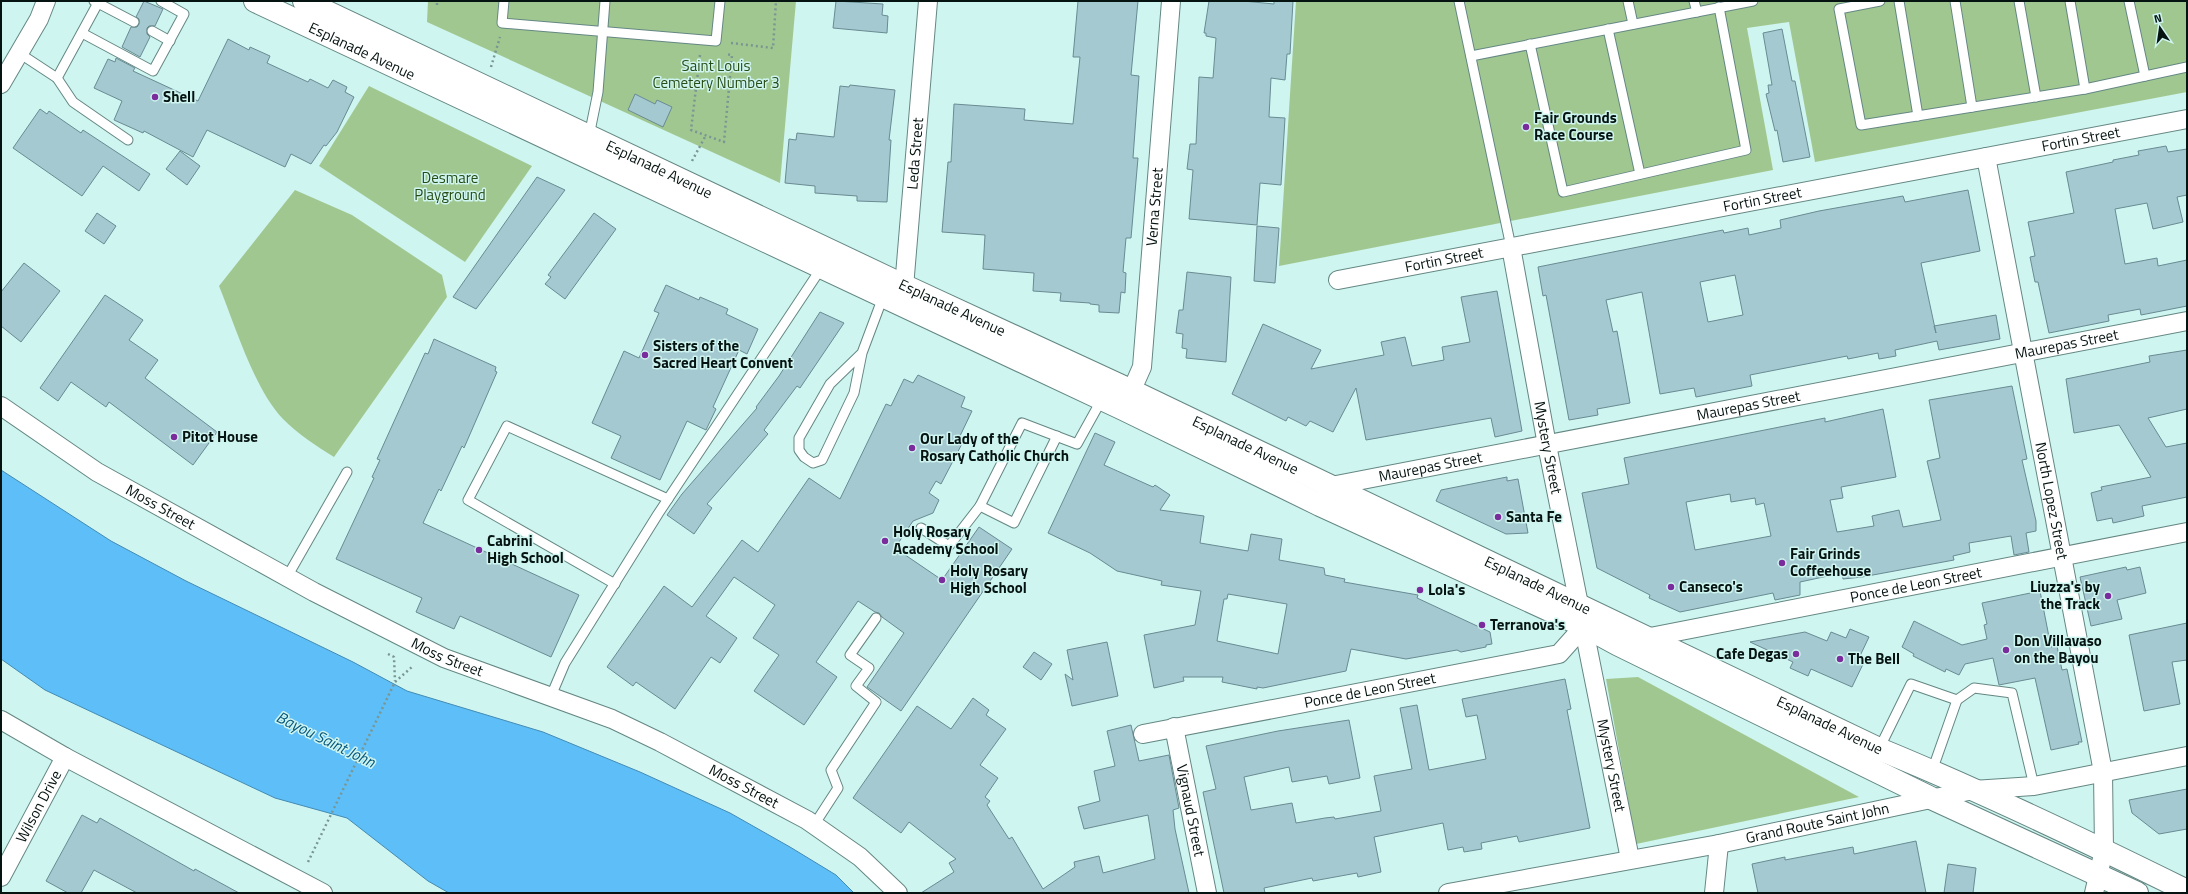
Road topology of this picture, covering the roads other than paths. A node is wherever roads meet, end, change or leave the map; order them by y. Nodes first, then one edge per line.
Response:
1 (46, 1) edge
2 (161, 1) edge
3 (255, 1) edge
4 (504, 1) edge
5 (605, 1) edge
6 (720, 1) edge
7 (928, 1) edge
8 (1171, 1) edge
9 (1459, 1) edge
10 (1628, 1) edge
11 (1694, 1) edge
12 (1880, 1) edge
13 (1899, 1) edge
14 (1955, 1) edge
15 (2019, 1) edge
16 (2070, 1) edge
17 (2129, 1) edge
18 (97, 2) edge
19 (1746, 2) edge
20 (1718, 7) junction
21 (1697, 12) junction
22 (317, 13) edge
23 (134, 22) dead end
24 (1634, 24) junction
25 (1608, 29) junction
26 (152, 32) dead end
27 (603, 32) junction
28 (82, 33) junction
29 (170, 41) junction
30 (1530, 44) junction
31 (19, 54) junction
32 (1471, 56) junction
33 (2187, 67) edge
34 (2145, 76) junction
35 (57, 78) junction
36 (1, 84) edge
37 (2085, 90) junction
38 (2036, 97) junction
39 (1972, 107) junction
40 (1918, 116) junction
41 (2187, 119) edge
42 (128, 140) dead end
43 (585, 145) junction
44 (1986, 157) junction
45 (1640, 174) junction
46 (1511, 247) junction
47 (827, 260) junction
48 (1338, 280) dead end
49 (897, 297) junction
50 (2187, 321) edge
51 (2022, 351) junction
52 (862, 353) junction
53 (1102, 399) junction
54 (1128, 400) junction
55 (1, 406) edge
56 (1057, 436) junction
57 (1547, 445) junction
58 (347, 472) dead end
59 (1331, 486) junction
60 (668, 499) junction
61 (1320, 505) junction
62 (980, 506) junction
63 (921, 528) dead end
64 (2187, 532) edge
65 (2062, 556) junction
66 (287, 577) junction
67 (615, 584) junction
68 (1582, 616) junction
69 (876, 618) dead end
70 (1645, 638) junction
71 (551, 696) junction
72 (1957, 700) junction
73 (1, 720) edge
74 (1174, 727) junction
75 (1143, 734) dead end
76 (1879, 749) junction
77 (2187, 756) edge
78 (65, 757) junction
79 (1932, 771) junction
80 (2103, 772) junction
81 (2034, 786) junction
82 (1973, 790) junction
83 (1931, 798) junction
84 (814, 825) junction
85 (1720, 844) junction
86 (2104, 850) junction
87 (1630, 859) junction
88 (1, 877) edge
89 (2096, 884) edge
90 (301, 886) edge
91 (2187, 891) edge
92 (323, 893) edge
93 (898, 893) edge
94 (1207, 893) edge
95 (1448, 893) edge
96 (1714, 893) edge
97 (2137, 893) edge

1 - 31 street
2 - 29 lane
3 - 22 street, Esplanade Avenue
4 - 27 lane
5 - 27 lane
6 - 27 lane
7 - 49 street, Leda Street
8 - 54 street, Verna Street
9 - 32 lane
10 - 24 lane
11 - 21 lane
12 - 40 lane
13 - 40 lane
14 - 39 lane
15 - 38 lane
16 - 37 lane
17 - 34 lane
18 - 23 lane
18 - 28 lane
19 - 20 lane
20 - 21 lane
20 - 45 lane
21 - 24 lane
22 - 43 street, Esplanade Avenue
24 - 25 lane
25 - 30 lane
25 - 45 lane
26 - 29 lane
27 - 43 lane
28 - 29 lane
28 - 35 lane
30 - 32 lane
30 - 45 lane
31 - 35 lane
31 - 36 street
32 - 46 lane
33 - 34 lane
34 - 37 lane
35 - 42 lane
37 - 38 lane
38 - 39 lane
39 - 40 lane
41 - 44 street, Fortin Street
43 - 47 street, Esplanade Avenue
43 - 47 street, Esplanade Avenue
44 - 46 street, Fortin Street
44 - 51 street, North Lopez Street
46 - 48 street, Fortin Street
46 - 57 street, Mystery Street
47 - 49 street, Esplanade Avenue
47 - 60 lane
49 - 52 lane
49 - 53 street, Esplanade Avenue
49 - 54 street, Esplanade Avenue
50 - 51 street, Maurepas Street
51 - 57 street, Maurepas Street
51 - 65 street, North Lopez Street
52 - 52 lane
53 - 54 street, Esplanade Avenue
53 - 56 lane
54 - 59 street, Esplanade Avenue
54 - 61 street, Esplanade Avenue
55 - 66 street, Moss Street
56 - 62 lane
56 - 62 lane
57 - 59 street, Maurepas Street
57 - 68 street, Mystery Street
58 - 66 lane
59 - 61 street
59 - 68 street, Esplanade Avenue
60 - 67 lane
60 - 67 lane
61 - 68 street, Esplanade Avenue
62 - 63 lane
64 - 65 street, Ponce de Leon Street
65 - 70 street, Ponce de Leon Street
65 - 80 street, North Lopez Street
66 - 71 street, Moss Street
67 - 71 lane
68 - 70 street, Esplanade Avenue
68 - 74 street, Ponce de Leon Street
68 - 83 street, Esplanade Avenue
68 - 87 street, Mystery Street
69 - 84 lane
70 - 76 street, Esplanade Avenue
71 - 84 street, Moss Street
72 - 76 lane
72 - 79 lane
72 - 81 lane
73 - 78 street
74 - 75 street, Ponce de Leon Street
74 - 94 street, Vignaud Street
76 - 79 street, Esplanade Avenue
77 - 80 street, Grand Route Saint John
78 - 88 street, Wilson Drive
78 - 90 street
79 - 82 street, Esplanade Avenue
80 - 81 street, Grand Route Saint John
80 - 86 street, North Lopez Street
81 - 82 street, Grand Route Saint John
82 - 83 street, Grand Route Saint John
82 - 86 street, Esplanade Avenue
83 - 85 street, Grand Route Saint John
83 - 89 street, Esplanade Avenue
84 - 93 street, Moss Street
85 - 87 street, Grand Route Saint John
85 - 96 street
86 - 89 street, North Lopez Street
86 - 91 street, Esplanade Avenue
87 - 95 street, Grand Route Saint John
89 - 97 street, Esplanade Avenue
90 - 92 street

